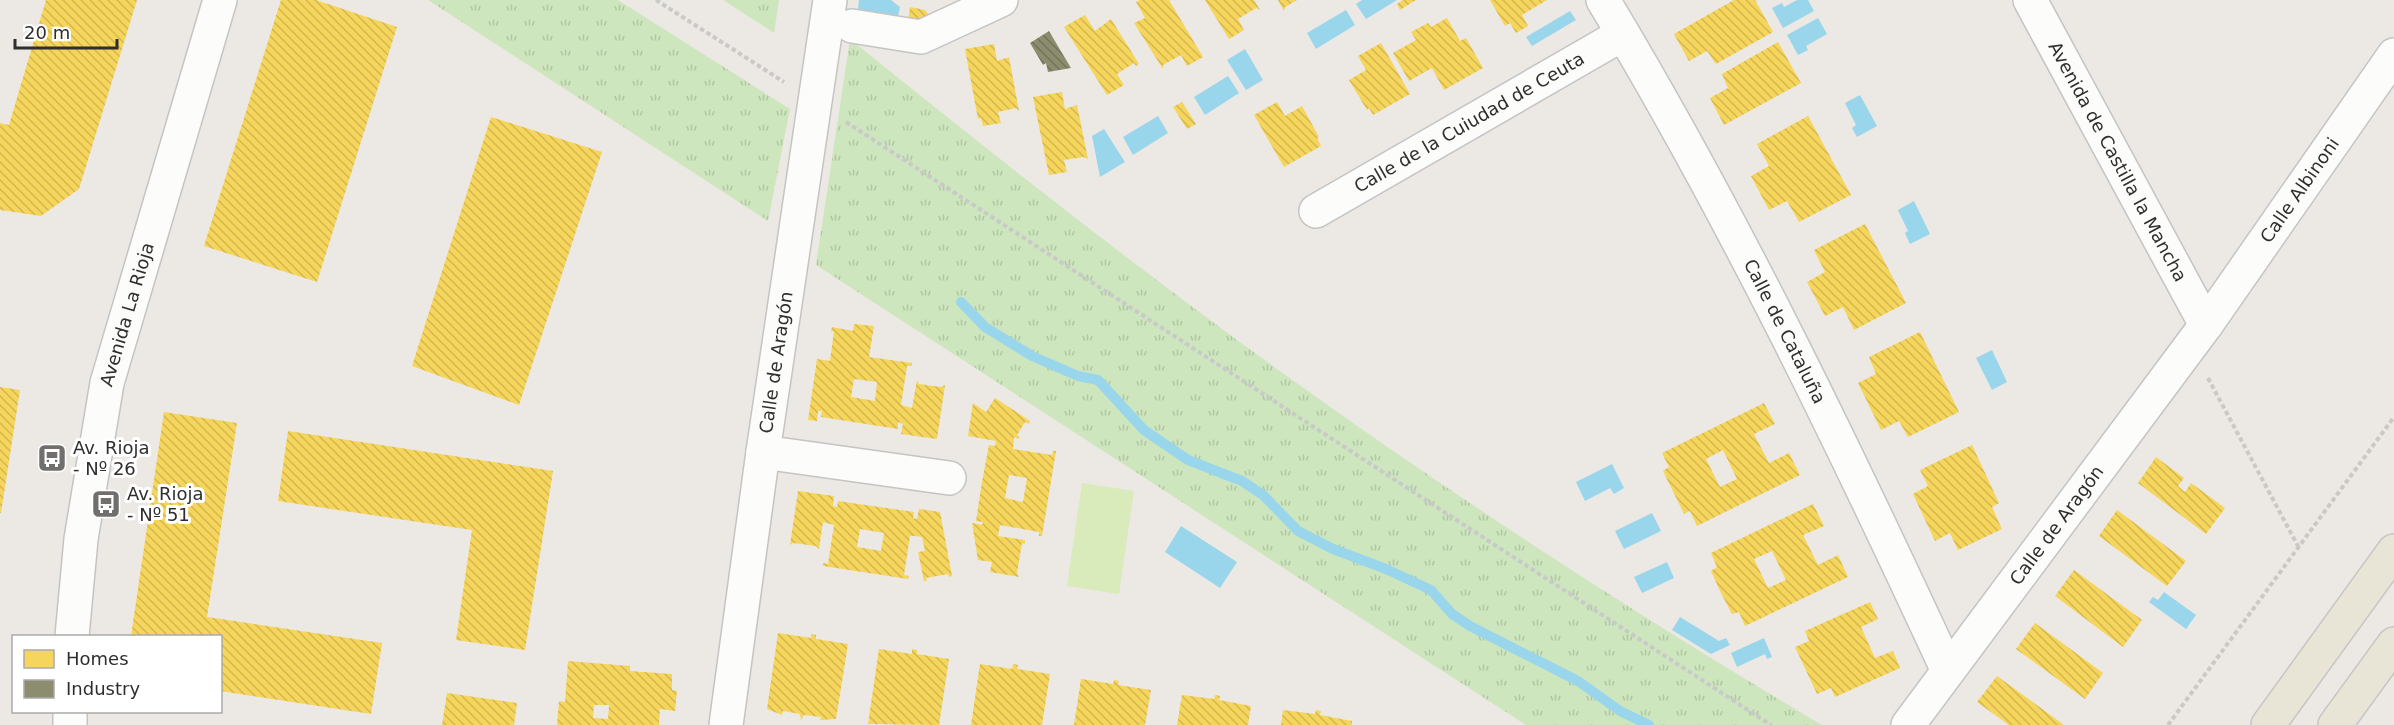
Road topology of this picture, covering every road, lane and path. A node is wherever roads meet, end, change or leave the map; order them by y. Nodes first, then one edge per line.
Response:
1 (220, 0) edge
2 (656, 0) edge
3 (830, 0) edge
4 (1001, 0) edge
5 (1603, 0) edge
6 (2030, 0) edge
7 (852, 26) dead end
8 (1623, 34) junction
9 (2394, 55) edge
10 (815, 101) junction
11 (1316, 211) dead end
12 (2198, 335) junction
13 (2394, 417) edge
14 (763, 452) junction
15 (949, 478) dead end
16 (2300, 548) junction
17 (2394, 551) edge
18 (72, 635) edge
19 (2394, 644) edge
20 (1948, 671) junction
21 (726, 725) edge
22 (1771, 725) edge
23 (1908, 725) edge
24 (2168, 725) edge
25 (2268, 725) edge
26 (2335, 725) edge

1 - 18 street, Avenida La Rioja
2 - 10 path
3 - 10 street, Calle de Aragón
4 - 7 street
5 - 8 street, Calle de Cataluña
6 - 12 street, Avenida de Castilla la Mancha
8 - 11 street, Calle de la Cuiudad de Ceuta
8 - 20 street, Calle de Cataluña
9 - 12 street, Calle Albinoni
10 - 14 street, Calle de Aragón
10 - 22 path
12 - 16 path
12 - 20 street, Calle de Aragón
13 - 16 path
14 - 15 street
14 - 21 street, Calle de Aragón
16 - 24 path
17 - 25 main road
19 - 26 main road
20 - 23 street, Calle de Aragón

